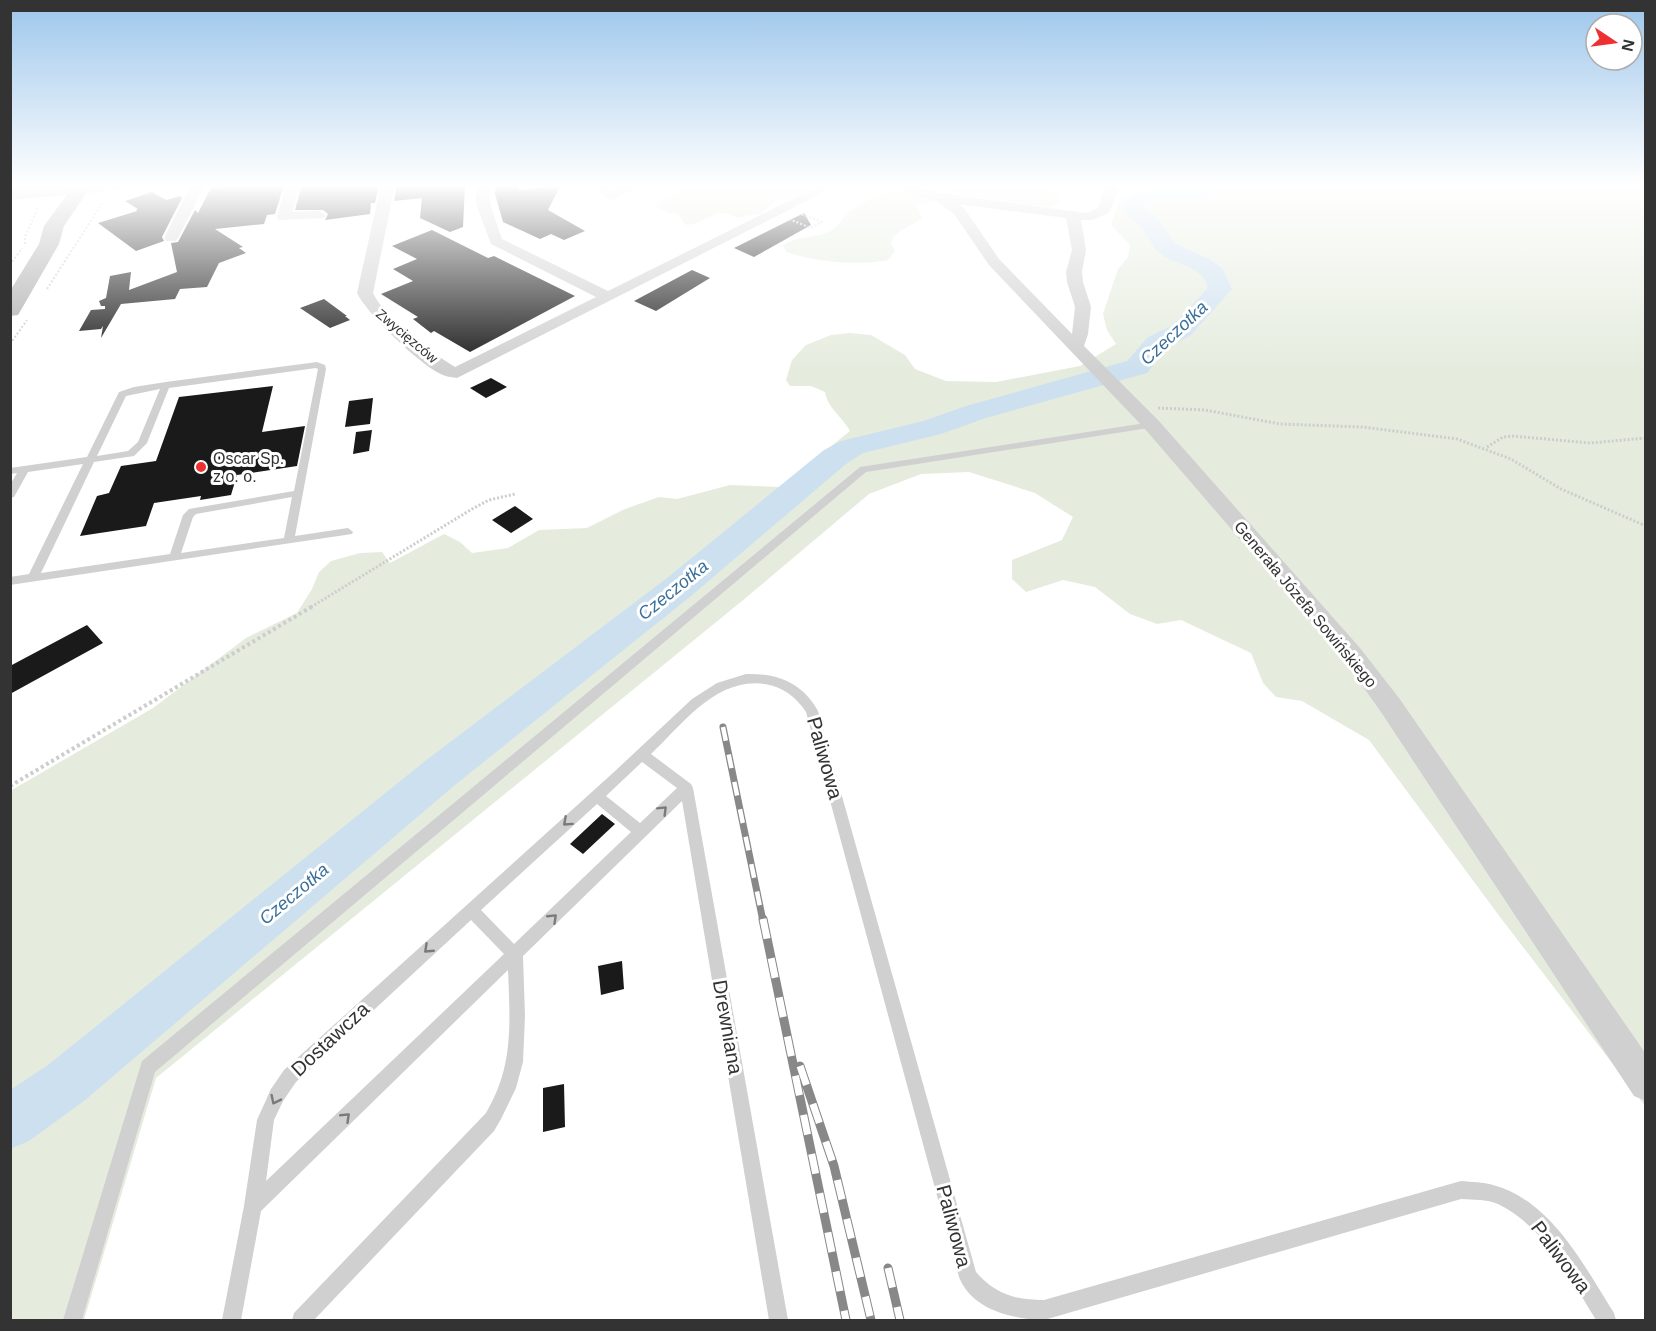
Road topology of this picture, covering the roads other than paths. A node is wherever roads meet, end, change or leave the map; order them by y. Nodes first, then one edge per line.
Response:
1 (48, 247) edge
2 (375, 247) edge
3 (508, 247) edge
4 (707, 247) edge
5 (985, 247) edge
6 (1078, 247) edge
7 (608, 297) junction
8 (19, 315) edge
9 (1075, 347) junction
10 (166, 386) junction
11 (1152, 425) junction
12 (90, 460) junction
13 (24, 470) junction
14 (10, 471) edge
15 (298, 493) junction
16 (10, 495) edge
17 (348, 532) dead end
18 (289, 540) junction
19 (174, 557) junction
20 (33, 578) junction
21 (10, 581) edge
22 (642, 755) junction
23 (686, 788) junction
24 (596, 796) junction
25 (641, 832) junction
26 (471, 910) junction
27 (515, 955) junction
28 (1646, 1084) edge
29 (253, 1206) junction
30 (72, 1320) edge
31 (231, 1320) edge
32 (301, 1320) edge
33 (779, 1320) edge
34 (1607, 1320) edge

1 - 8 main road
2 - 7 street, Zwycięzców
3 - 7 street
4 - 7 street
5 - 9 street, Generała Józefa Sowińskiego
6 - 9 street
9 - 11 street, Generała Józefa Sowińskiego
10 - 12 lane
10 - 12 lane
10 - 15 lane
11 - 28 street, Generała Józefa Sowińskiego
11 - 30 lane
12 - 13 lane
12 - 20 lane
13 - 14 lane
13 - 16 lane
15 - 18 lane
15 - 19 lane
17 - 18 lane
18 - 19 lane
19 - 20 lane
20 - 21 lane
22 - 23 lane
22 - 24 lane, Dostawcza
22 - 34 lane, Paliwowa
25 -> 23 lane
23 - 33 lane, Drewniana
24 - 25 lane
24 -> 26 lane, Dostawcza
27 -> 25 lane
26 - 27 lane
26 -> 29 lane, Dostawcza
29 -> 27 lane
27 - 32 lane
29 - 31 lane, Dostawcza

